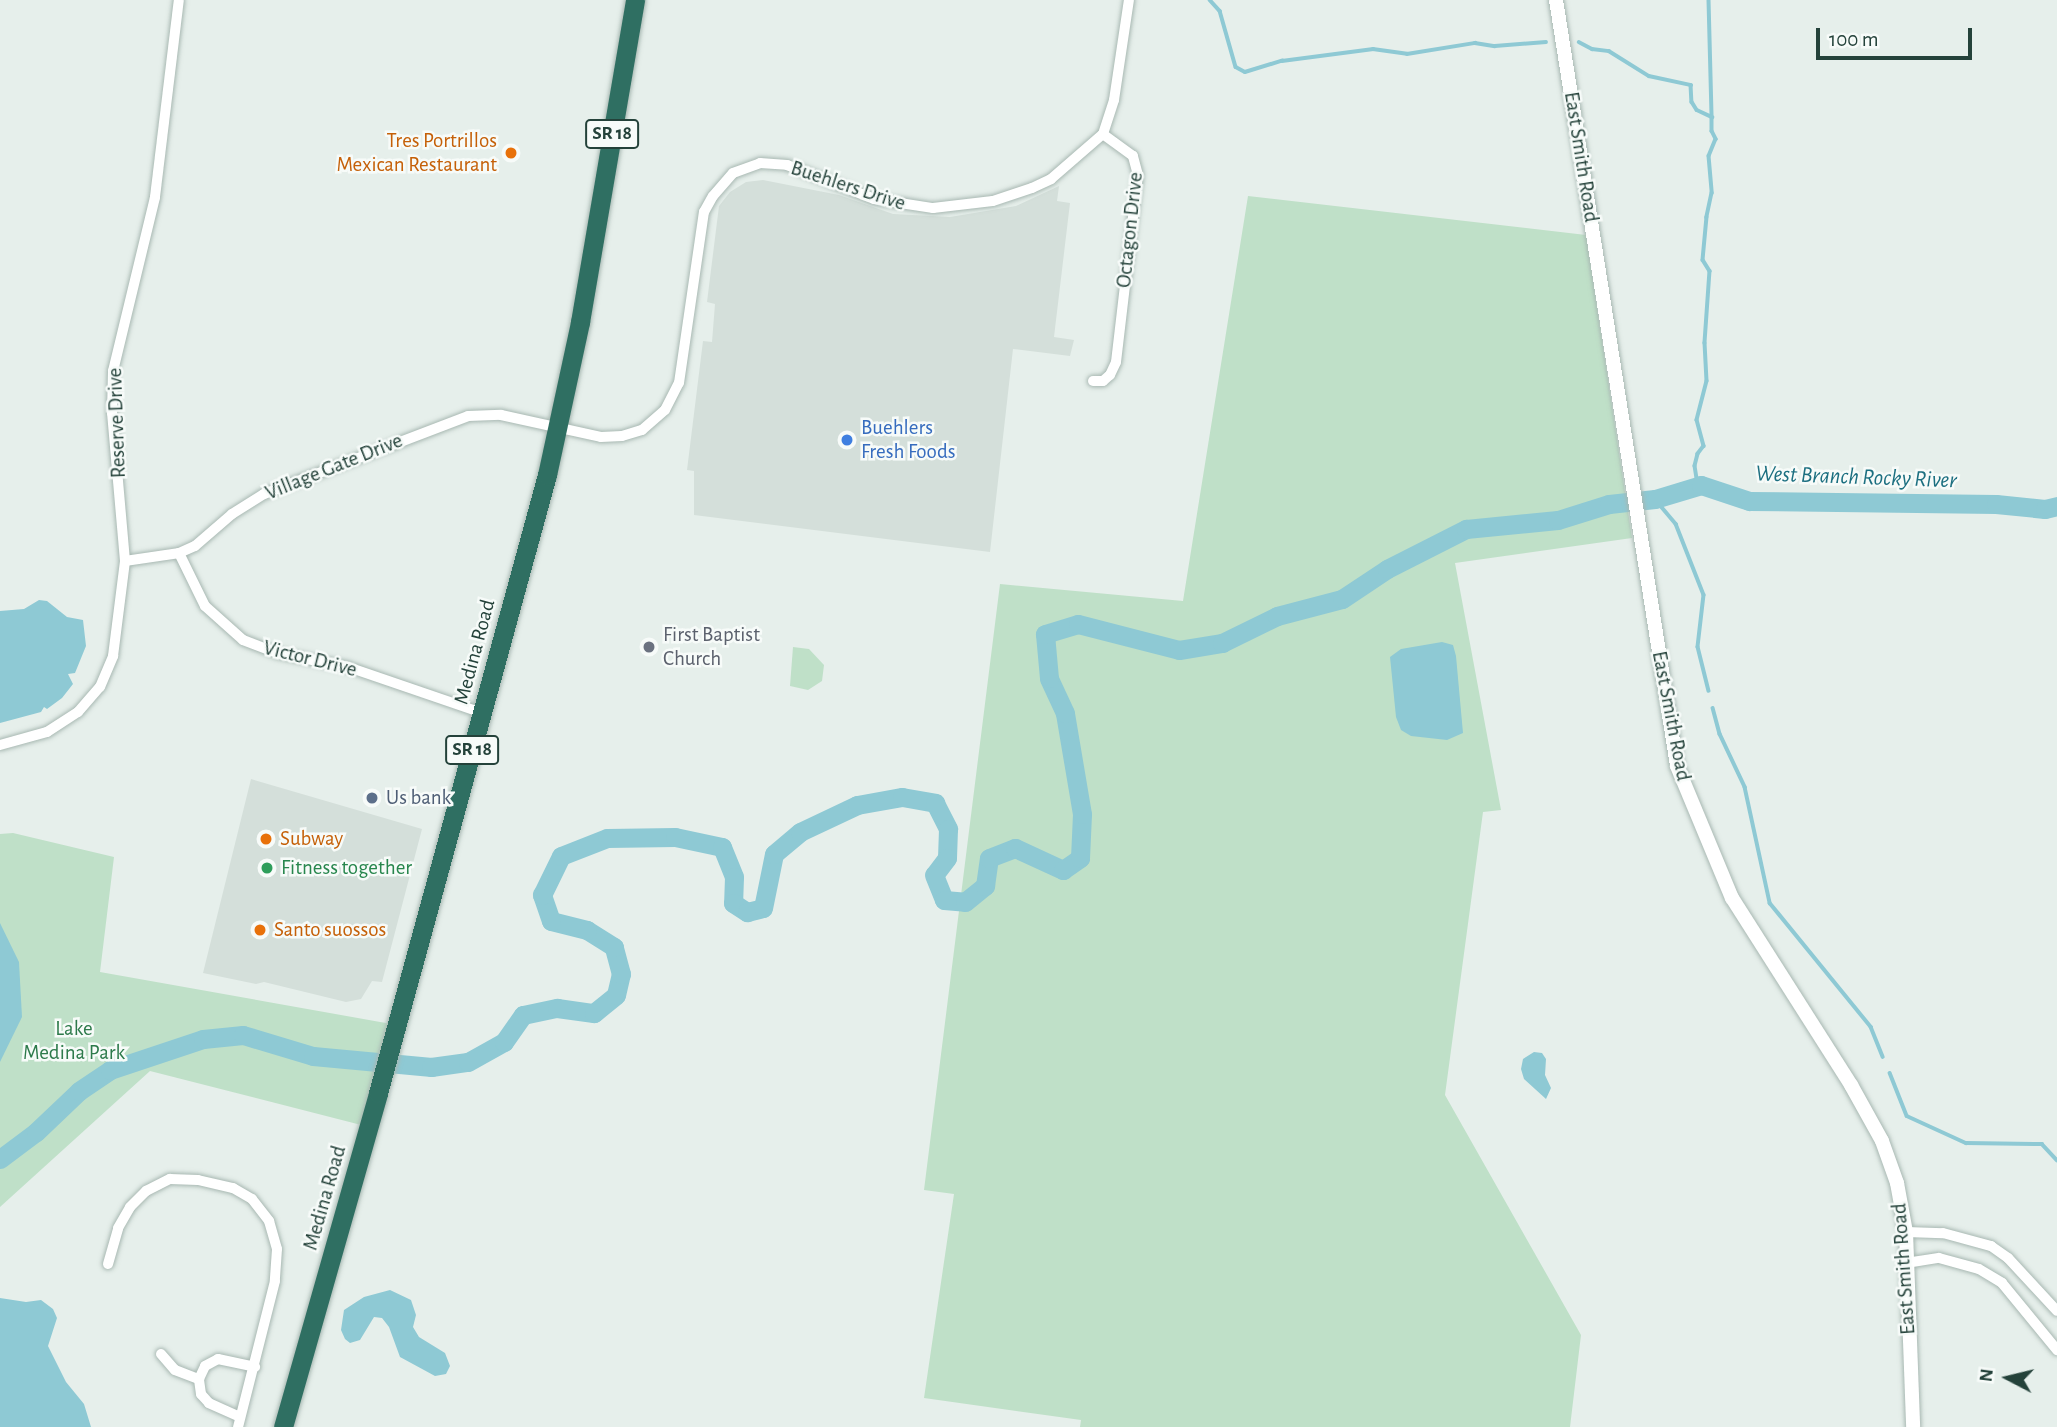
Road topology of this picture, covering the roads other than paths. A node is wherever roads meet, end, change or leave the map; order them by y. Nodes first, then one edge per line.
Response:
1 (179, 0) edge
2 (635, 0) edge
3 (1129, 0) edge
4 (1556, 0) edge
5 (1102, 134) junction
6 (1093, 382) dead end
7 (557, 429) junction
8 (179, 553) junction
9 (125, 561) junction
10 (482, 713) junction
11 (0, 745) edge
12 (1906, 1232) junction
13 (1906, 1263) junction
14 (108, 1264) dead end
15 (2057, 1311) edge
16 (2057, 1350) edge
17 (161, 1353) dead end
18 (255, 1367) junction
19 (199, 1379) junction
20 (239, 1422) edge
21 (283, 1427) edge
22 (1913, 1427) edge

1 - 9 street, Reserve Drive
2 - 7 highway, Medina Road / SR 18
3 - 5 street
4 - 12 street, East Smith Road
5 - 6 street, Octagon Drive
5 - 7 street, Buehlers Drive
7 - 8 street, Village Gate Drive
7 - 10 highway, Medina Road / SR 18
8 - 9 street, Village Gate Drive
8 - 10 street, Victor Drive
9 - 11 street, Reserve Drive
10 - 21 highway, Medina Road / SR 18
12 - 13 street, East Smith Road
12 - 15 street
13 - 16 street
13 - 22 street, East Smith Road
14 - 18 street
17 - 19 street
18 - 19 street
18 - 20 street
19 - 20 street

